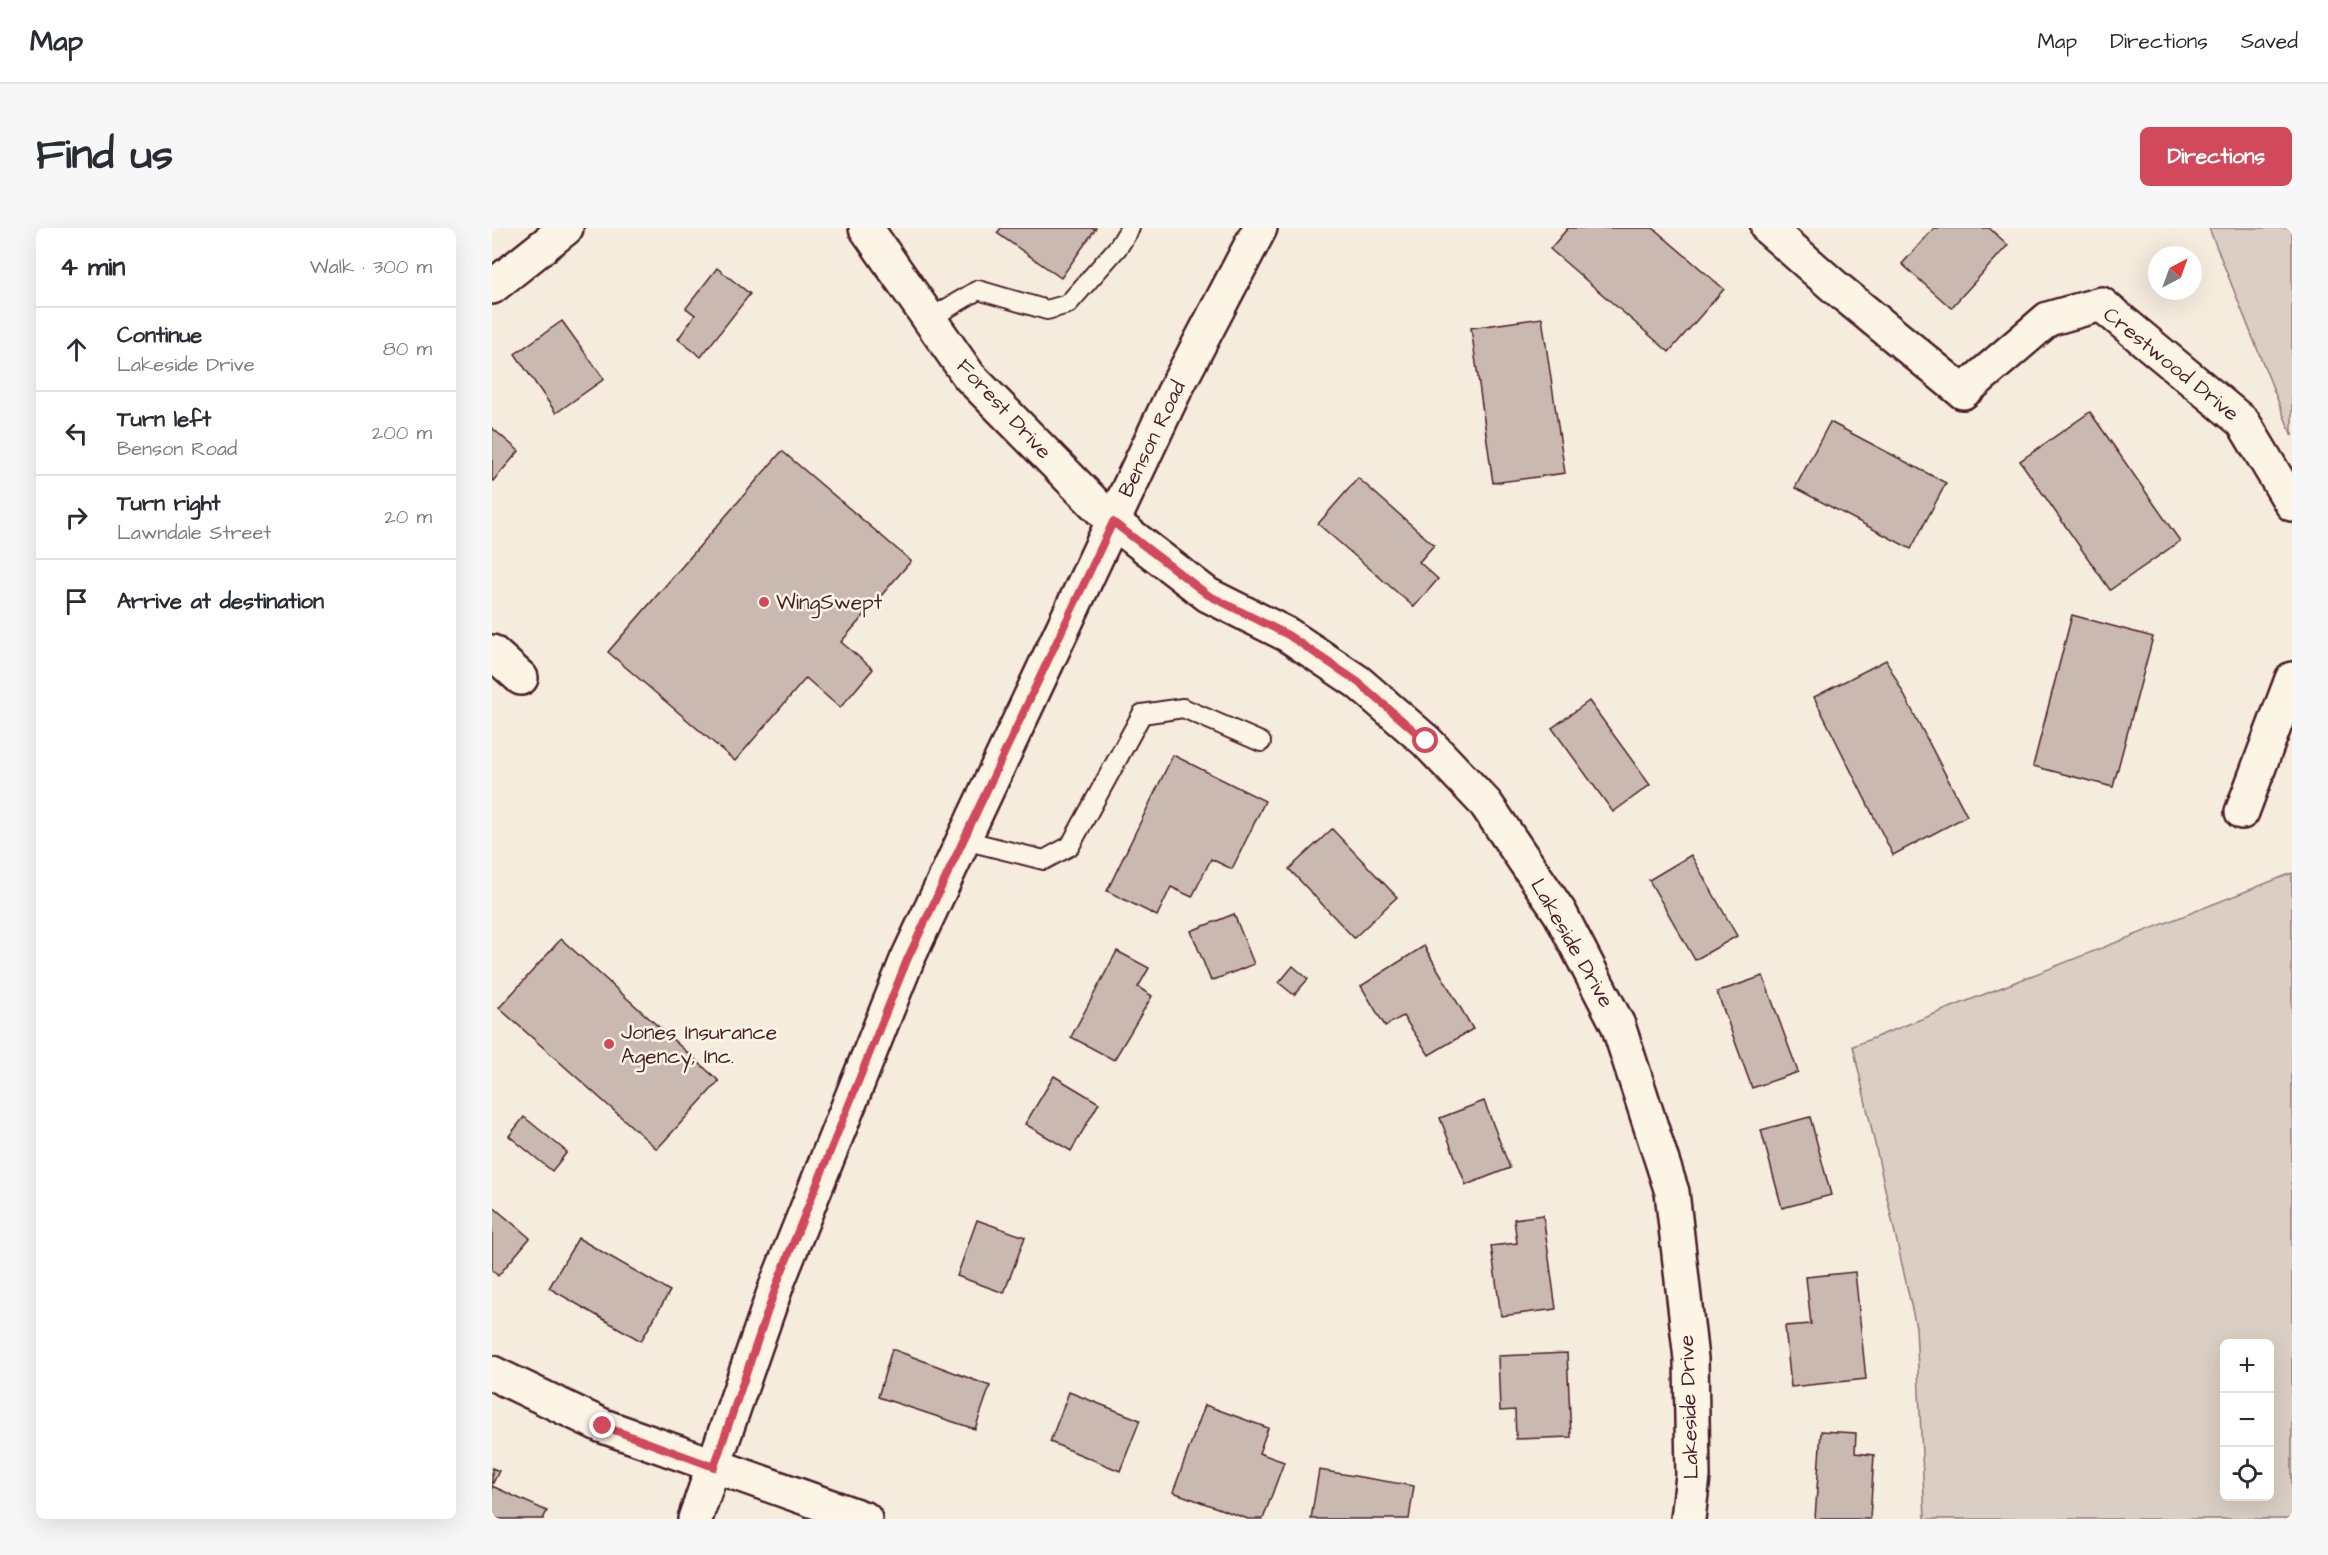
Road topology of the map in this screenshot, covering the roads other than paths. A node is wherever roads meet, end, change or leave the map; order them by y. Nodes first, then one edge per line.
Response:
1 (566, 228) edge
2 (866, 228) edge
3 (1130, 228) edge
4 (1260, 228) edge
5 (1768, 228) edge
6 (492, 287) edge
7 (929, 319) junction
8 (2292, 504) edge
9 (1113, 522) junction
10 (492, 652) edge
11 (521, 678) dead end
12 (2292, 679) edge
13 (1261, 742) dead end
14 (2242, 812) dead end
15 (964, 840) junction
16 (492, 1373) edge
17 (714, 1467) junction
18 (695, 1519) edge
19 (865, 1519) edge
20 (1688, 1519) edge

1 - 6 street
2 - 7 street, Forest Drive
3 - 7 lane
4 - 9 street, Benson Road
5 - 8 street, Crestwood Drive
7 - 9 street, Forest Drive
9 - 15 street, Benson Road
9 - 20 street, Lakeside Drive
10 - 11 street
12 - 14 street
13 - 15 lane
15 - 17 street, Benson Road
16 - 17 street
17 - 18 street, Benson Road
17 - 19 street

